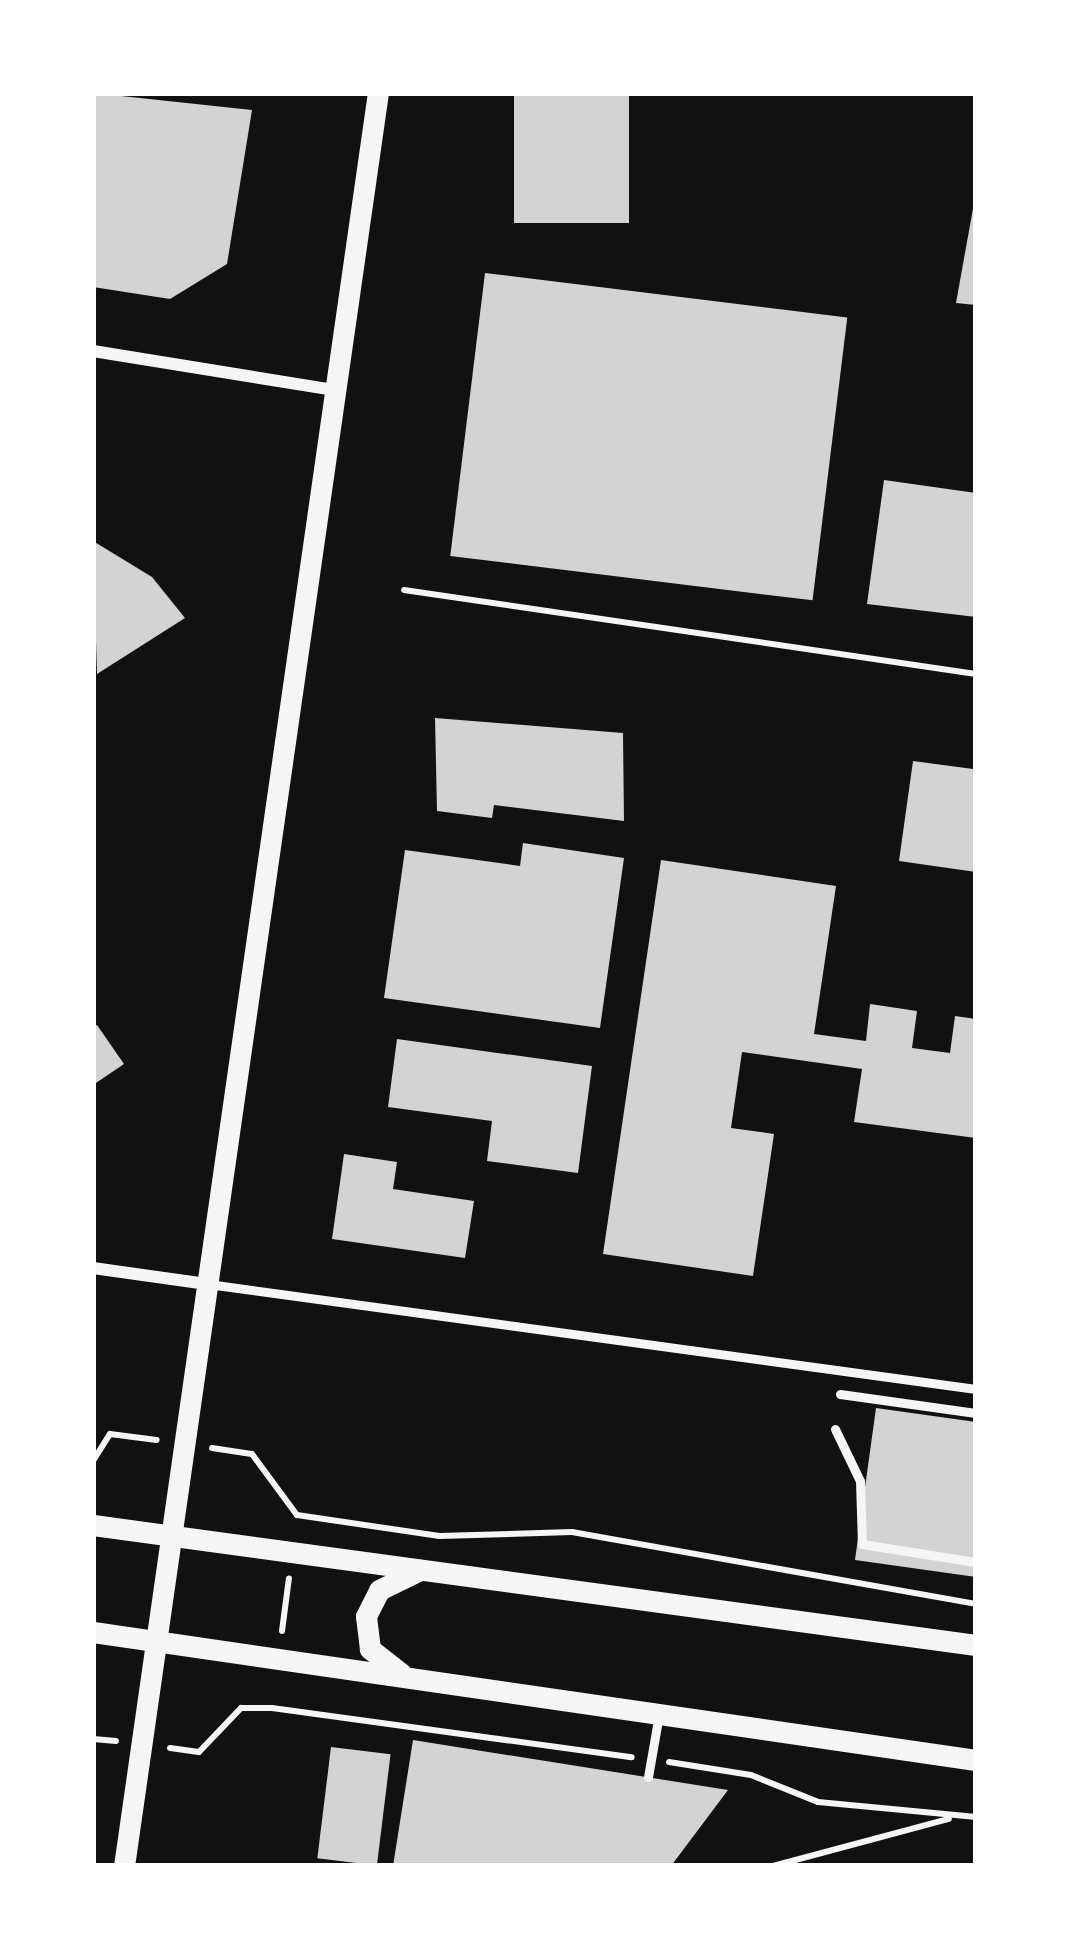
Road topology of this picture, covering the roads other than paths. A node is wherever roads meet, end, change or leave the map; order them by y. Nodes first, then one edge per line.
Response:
1 (378, 93) edge
2 (93, 351) edge
3 (335, 390) junction
4 (93, 1268) edge
5 (207, 1284) junction
6 (976, 1389) edge
7 (840, 1394) dead end
8 (976, 1413) edge
9 (835, 1429) dead end
10 (93, 1525) edge
11 (171, 1536) junction
12 (976, 1562) edge
13 (420, 1570) junction
14 (93, 1632) edge
15 (156, 1642) junction
16 (976, 1645) edge
17 (407, 1678) junction
18 (659, 1714) junction
19 (976, 1760) edge
20 (648, 1777) dead end
21 (124, 1866) edge

1 - 3 street
2 - 3 street
3 - 5 street
4 - 5 street
5 - 6 lane
5 - 11 street
7 - 8 lane
9 - 12 lane
10 - 11 street
11 - 13 street
11 - 15 street
13 - 16 street
13 - 17 street
14 - 15 street
15 - 17 street
15 - 21 street
17 - 18 street
18 - 19 street
18 - 20 lane

